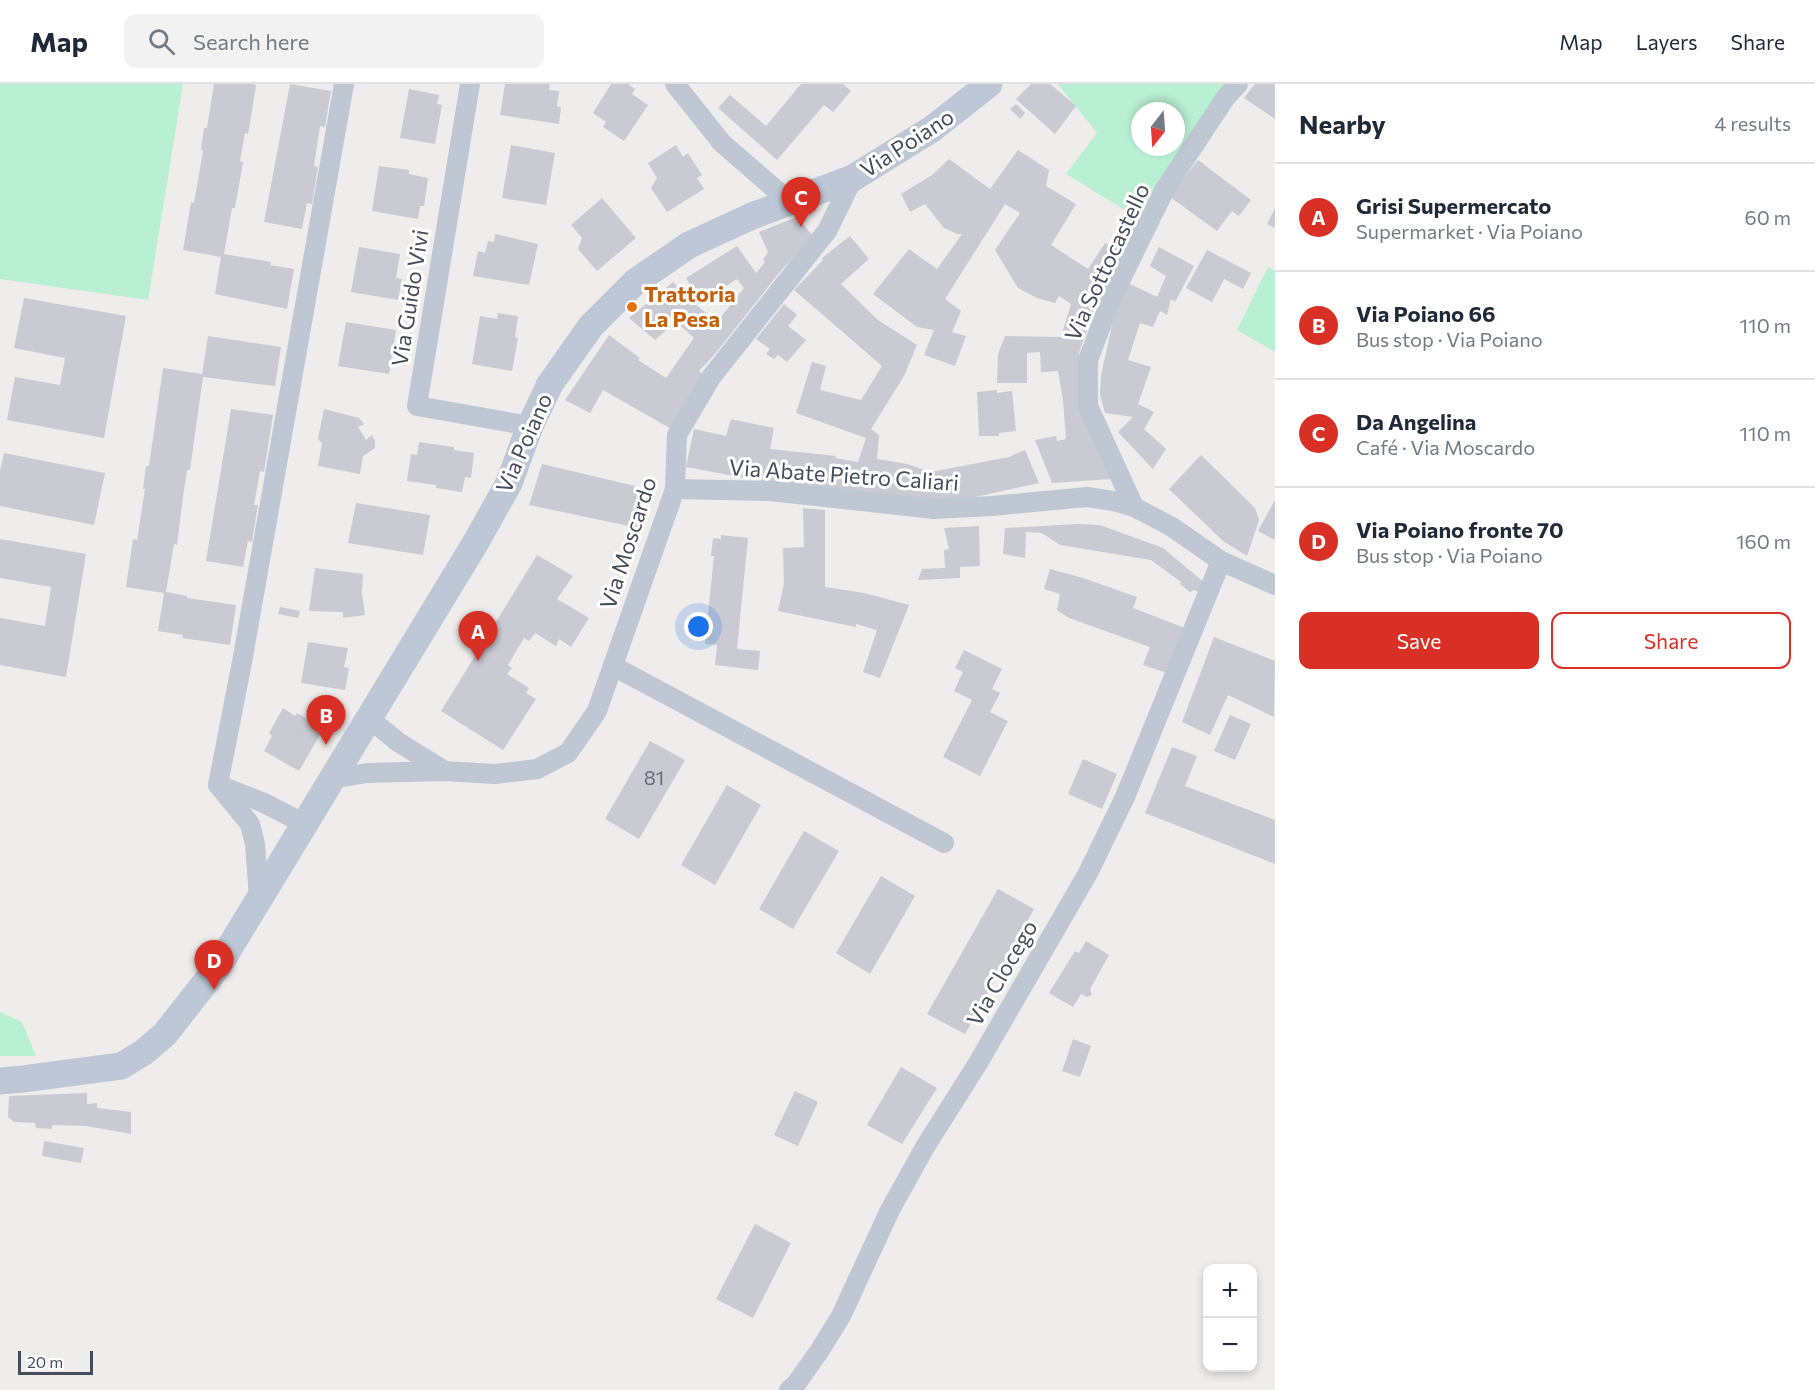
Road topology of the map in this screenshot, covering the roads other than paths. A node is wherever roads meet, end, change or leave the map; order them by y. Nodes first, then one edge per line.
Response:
1 (344, 84) edge
2 (470, 84) edge
3 (675, 84) edge
4 (989, 84) edge
5 (1238, 84) edge
6 (853, 178) junction
7 (790, 202) junction
8 (827, 231) joint
9 (530, 426) junction
10 (675, 489) junction
11 (1134, 507) junction
12 (1221, 561) junction
13 (1275, 585) edge
14 (613, 666) junction
15 (369, 718) junction
16 (445, 771) junction
17 (331, 779) junction
18 (218, 785) junction
19 (303, 823) junction
20 (944, 843) dead end
21 (259, 898) junction
22 (0, 1081) edge
23 (789, 1390) edge

1 - 18 street
2 - 9 street, Via Guido Vivi
3 - 7 street
4 - 6 street, Via Poiano
5 - 11 street, Via Sottocastello
6 - 7 street, Via Poiano
6 - 8 street, Via Poiano
7 - 9 street, Via Poiano
8 - 10 street, Via Moscardo
9 - 15 street, Via Poiano
10 - 11 street, Via Abate Pietro Caliari
10 - 14 street, Via Moscardo
11 - 12 street, Via Abate Pietro Caliari
12 - 13 street, Via Abate Pietro Caliari
12 - 23 street, Via Clocego
14 - 16 street, Via Moscardo
14 - 20 street
15 - 16 street, Via Moscardo
15 - 17 street, Via Poiano
16 - 17 street, Via Moscardo
17 - 19 street, Via Poiano
18 - 19 street
18 - 21 street
19 - 21 street, Via Poiano
21 - 22 street, Via Poiano

